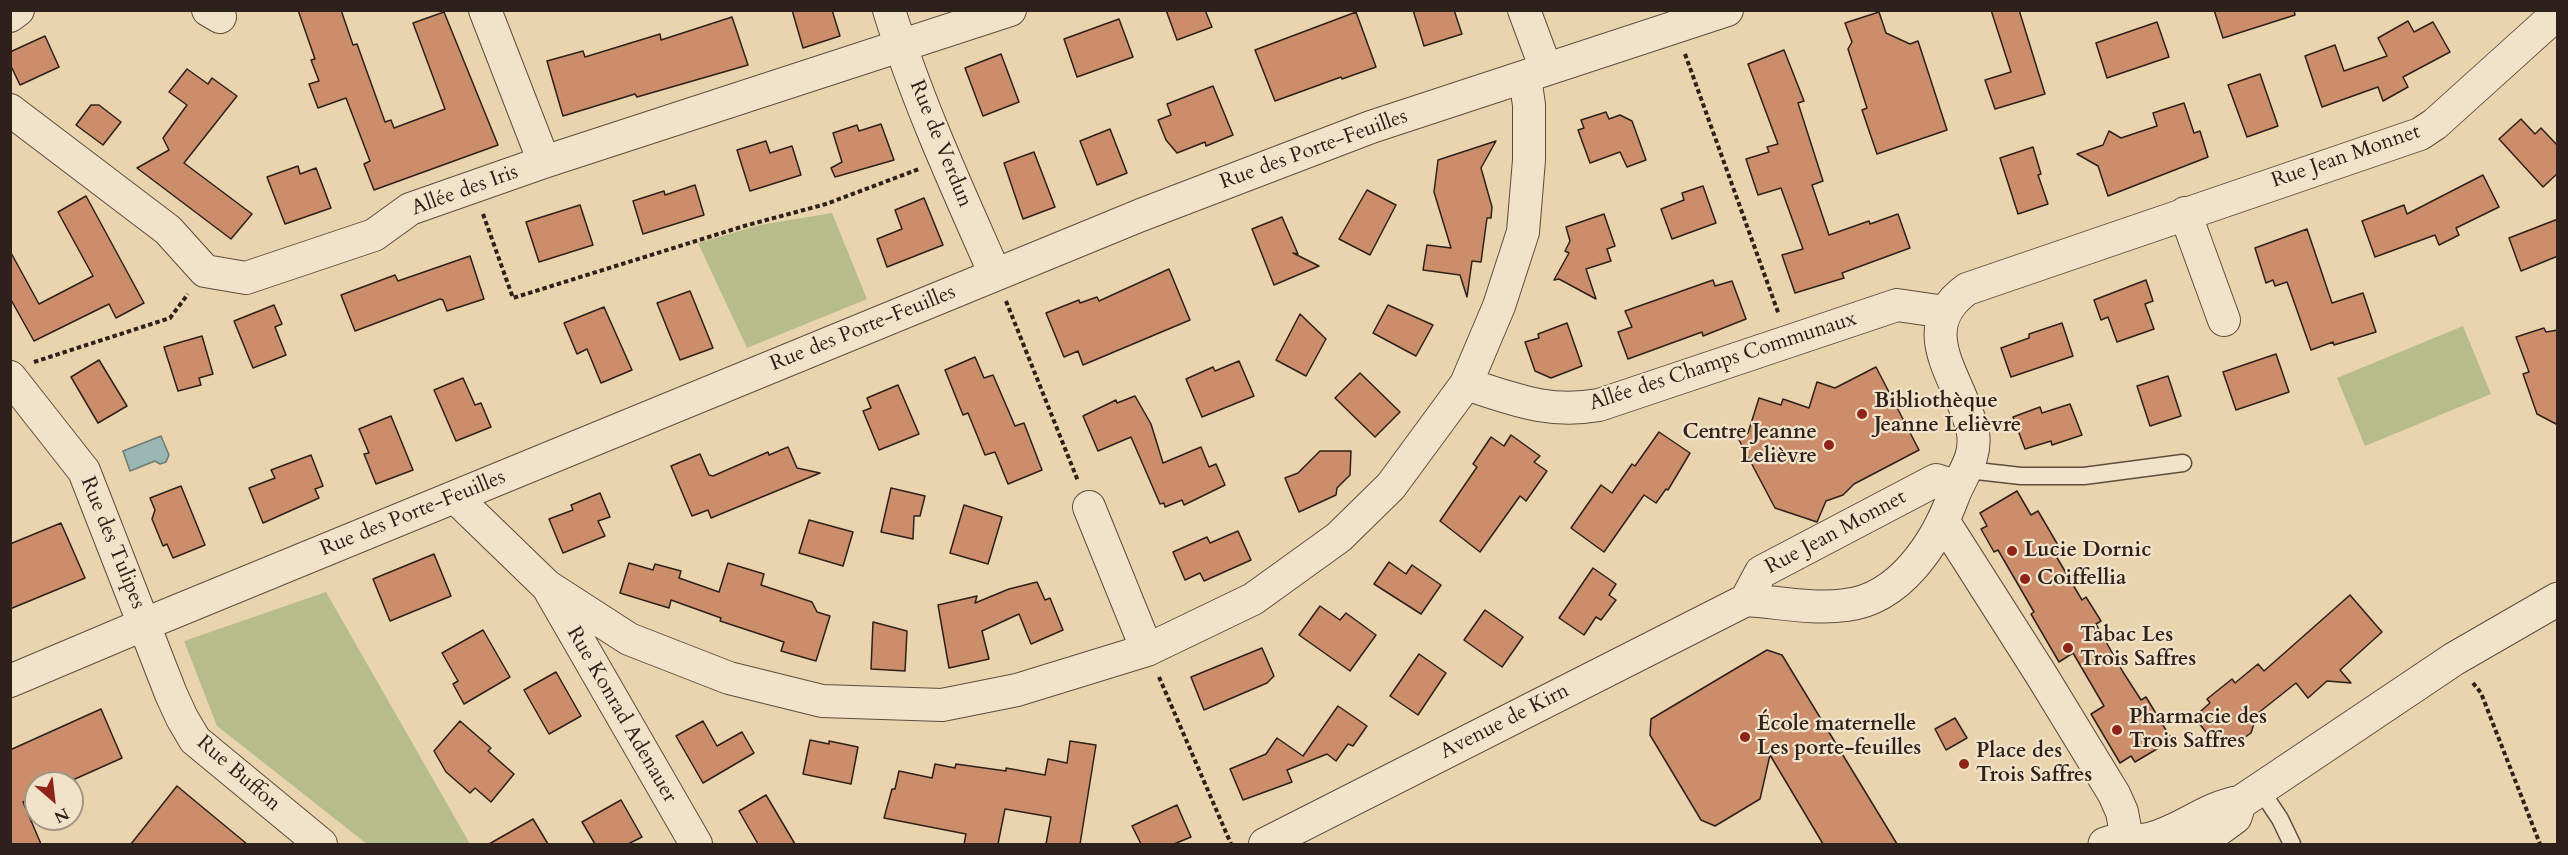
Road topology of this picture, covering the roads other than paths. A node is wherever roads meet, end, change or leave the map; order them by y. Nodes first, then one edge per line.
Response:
1 (18, 10) edge
2 (485, 10) edge
3 (890, 10) edge
4 (1010, 10) edge
5 (1524, 10) edge
6 (1727, 10) edge
7 (10, 16) edge
8 (2547, 22) edge
9 (900, 47) junction
10 (1536, 73) junction
11 (10, 110) edge
12 (544, 162) junction
13 (2185, 213) junction
14 (995, 274) junction
15 (1945, 312) junction
16 (2224, 320) dead end
17 (22, 370) edge
18 (1466, 384) junction
19 (2183, 463) dead end
20 (1962, 479) junction
21 (454, 497) junction
22 (1089, 507) road end
23 (1944, 522) junction
24 (547, 586) junction
25 (2558, 599) edge
26 (1746, 600) junction
27 (145, 624) junction
28 (1147, 650) junction
29 (10, 681) edge
30 (2251, 795) junction
31 (2131, 842) edge
32 (321, 844) edge
33 (696, 844) edge
34 (1265, 844) edge
35 (2198, 844) edge
36 (2292, 844) edge

1 - 7 street
2 - 12 street
3 - 9 street, Rue de Verdun
4 - 9 street, Allée des Iris
5 - 10 street
6 - 10 street, Rue des Porte-Feuilles
8 - 13 street, Rue Jean Monnet
9 - 12 street, Allée des Iris
9 - 14 street, Rue de Verdun
10 - 14 street, Rue des Porte-Feuilles
10 - 18 street
11 - 12 street, Allée des Iris
13 - 15 street, Rue Jean Monnet
13 - 16 street
14 - 21 street, Rue des Porte-Feuilles
15 - 18 street, Allée des Champs Communaux
15 - 20 street, Rue Jean Monnet
17 - 27 street, Rue des Tulipes
18 - 28 street
19 - 20 lane
20 - 23 street, Rue Jean Monnet
20 - 26 street, Rue Jean Monnet
21 - 24 street
21 - 27 street, Rue des Porte-Feuilles
22 - 28 street
23 - 26 street, Rue Jean Monnet
23 - 31 street
24 - 28 street
24 - 33 street, Rue Konrad Adenauer
25 - 30 street
26 - 34 street, Avenue de Kirn
27 - 29 street, Rue des Porte-Feuilles
27 - 32 street, Rue Buffon
30 - 31 street
30 - 35 street
30 - 36 lane

